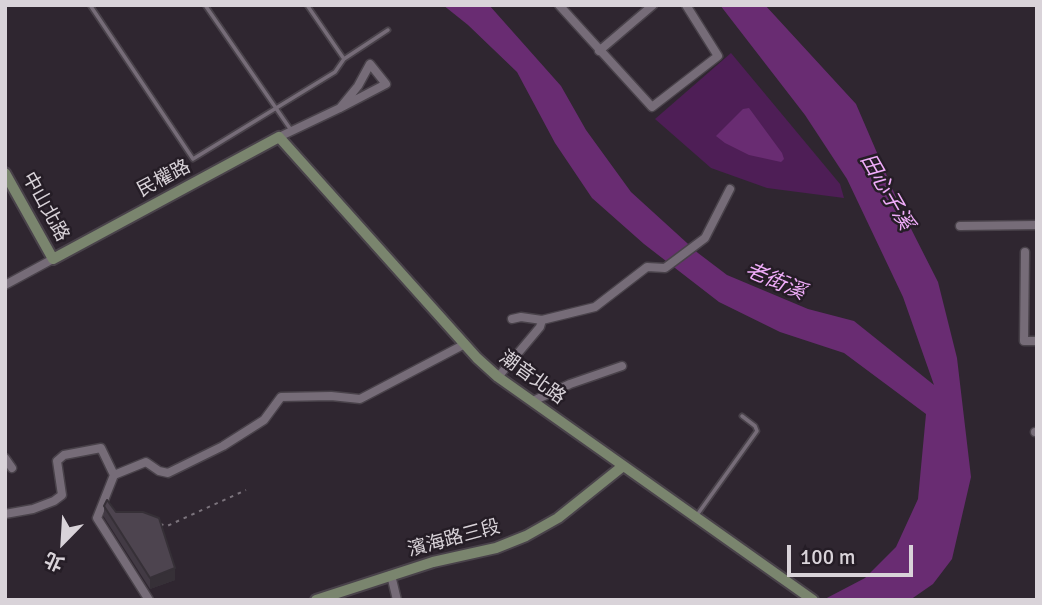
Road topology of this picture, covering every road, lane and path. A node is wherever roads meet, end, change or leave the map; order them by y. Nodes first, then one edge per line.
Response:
1 (90, 5) edge
2 (205, 5) edge
3 (307, 5) edge
4 (559, 5) edge
5 (653, 5) edge
6 (686, 5) edge
7 (388, 30) dead end
8 (599, 51) junction
9 (344, 60) junction
10 (275, 108) junction
11 (340, 108) junction
12 (291, 130) junction
13 (279, 137) junction
14 (5, 173) edge
15 (730, 189) dead end
16 (1037, 225) edge
17 (960, 226) dead end
18 (1025, 252) dead end
19 (54, 259) junction
20 (5, 285) edge
21 (512, 319) dead end
22 (542, 320) junction
23 (1037, 341) edge
24 (464, 344) junction
25 (622, 366) dead end
26 (498, 377) junction
27 (534, 401) junction
28 (742, 416) dead end
29 (5, 458) edge
30 (623, 466) junction
31 (12, 468) dead end
32 (114, 475) junction
33 (246, 490) dead end
34 (5, 514) edge
35 (696, 517) junction
36 (152, 522) edge
37 (391, 575) junction
38 (811, 598) edge
39 (149, 600) edge
40 (316, 600) edge
41 (397, 600) edge

1 - 10 lane
2 - 10 lane
3 - 9 lane
4 - 8 street
5 - 8 street
6 - 8 street
7 - 9 lane
9 - 10 lane
10 - 12 lane
11 - 11 street, 民權路
11 - 12 street, 民權路
12 - 13 street, 民權路
13 - 19 street, 民權路
13 - 24 street, 潮音北路
14 - 19 street, 中山北路
15 - 22 street
16 - 17 street
18 - 23 street
19 - 20 street, 民權路
21 - 22 street
22 - 26 street
24 - 26 street, 潮音北路
24 - 32 street
25 - 27 street
26 - 27 street, 潮音北路
27 - 30 street, 潮音北路
28 - 35 lane
29 - 31 street
30 - 35 street, 潮音北路
30 - 37 street, 濱海路三段
32 - 34 street
32 - 39 street
33 - 36 path
35 - 38 street, 潮音北路
37 - 40 street, 濱海路三段
37 - 41 street

